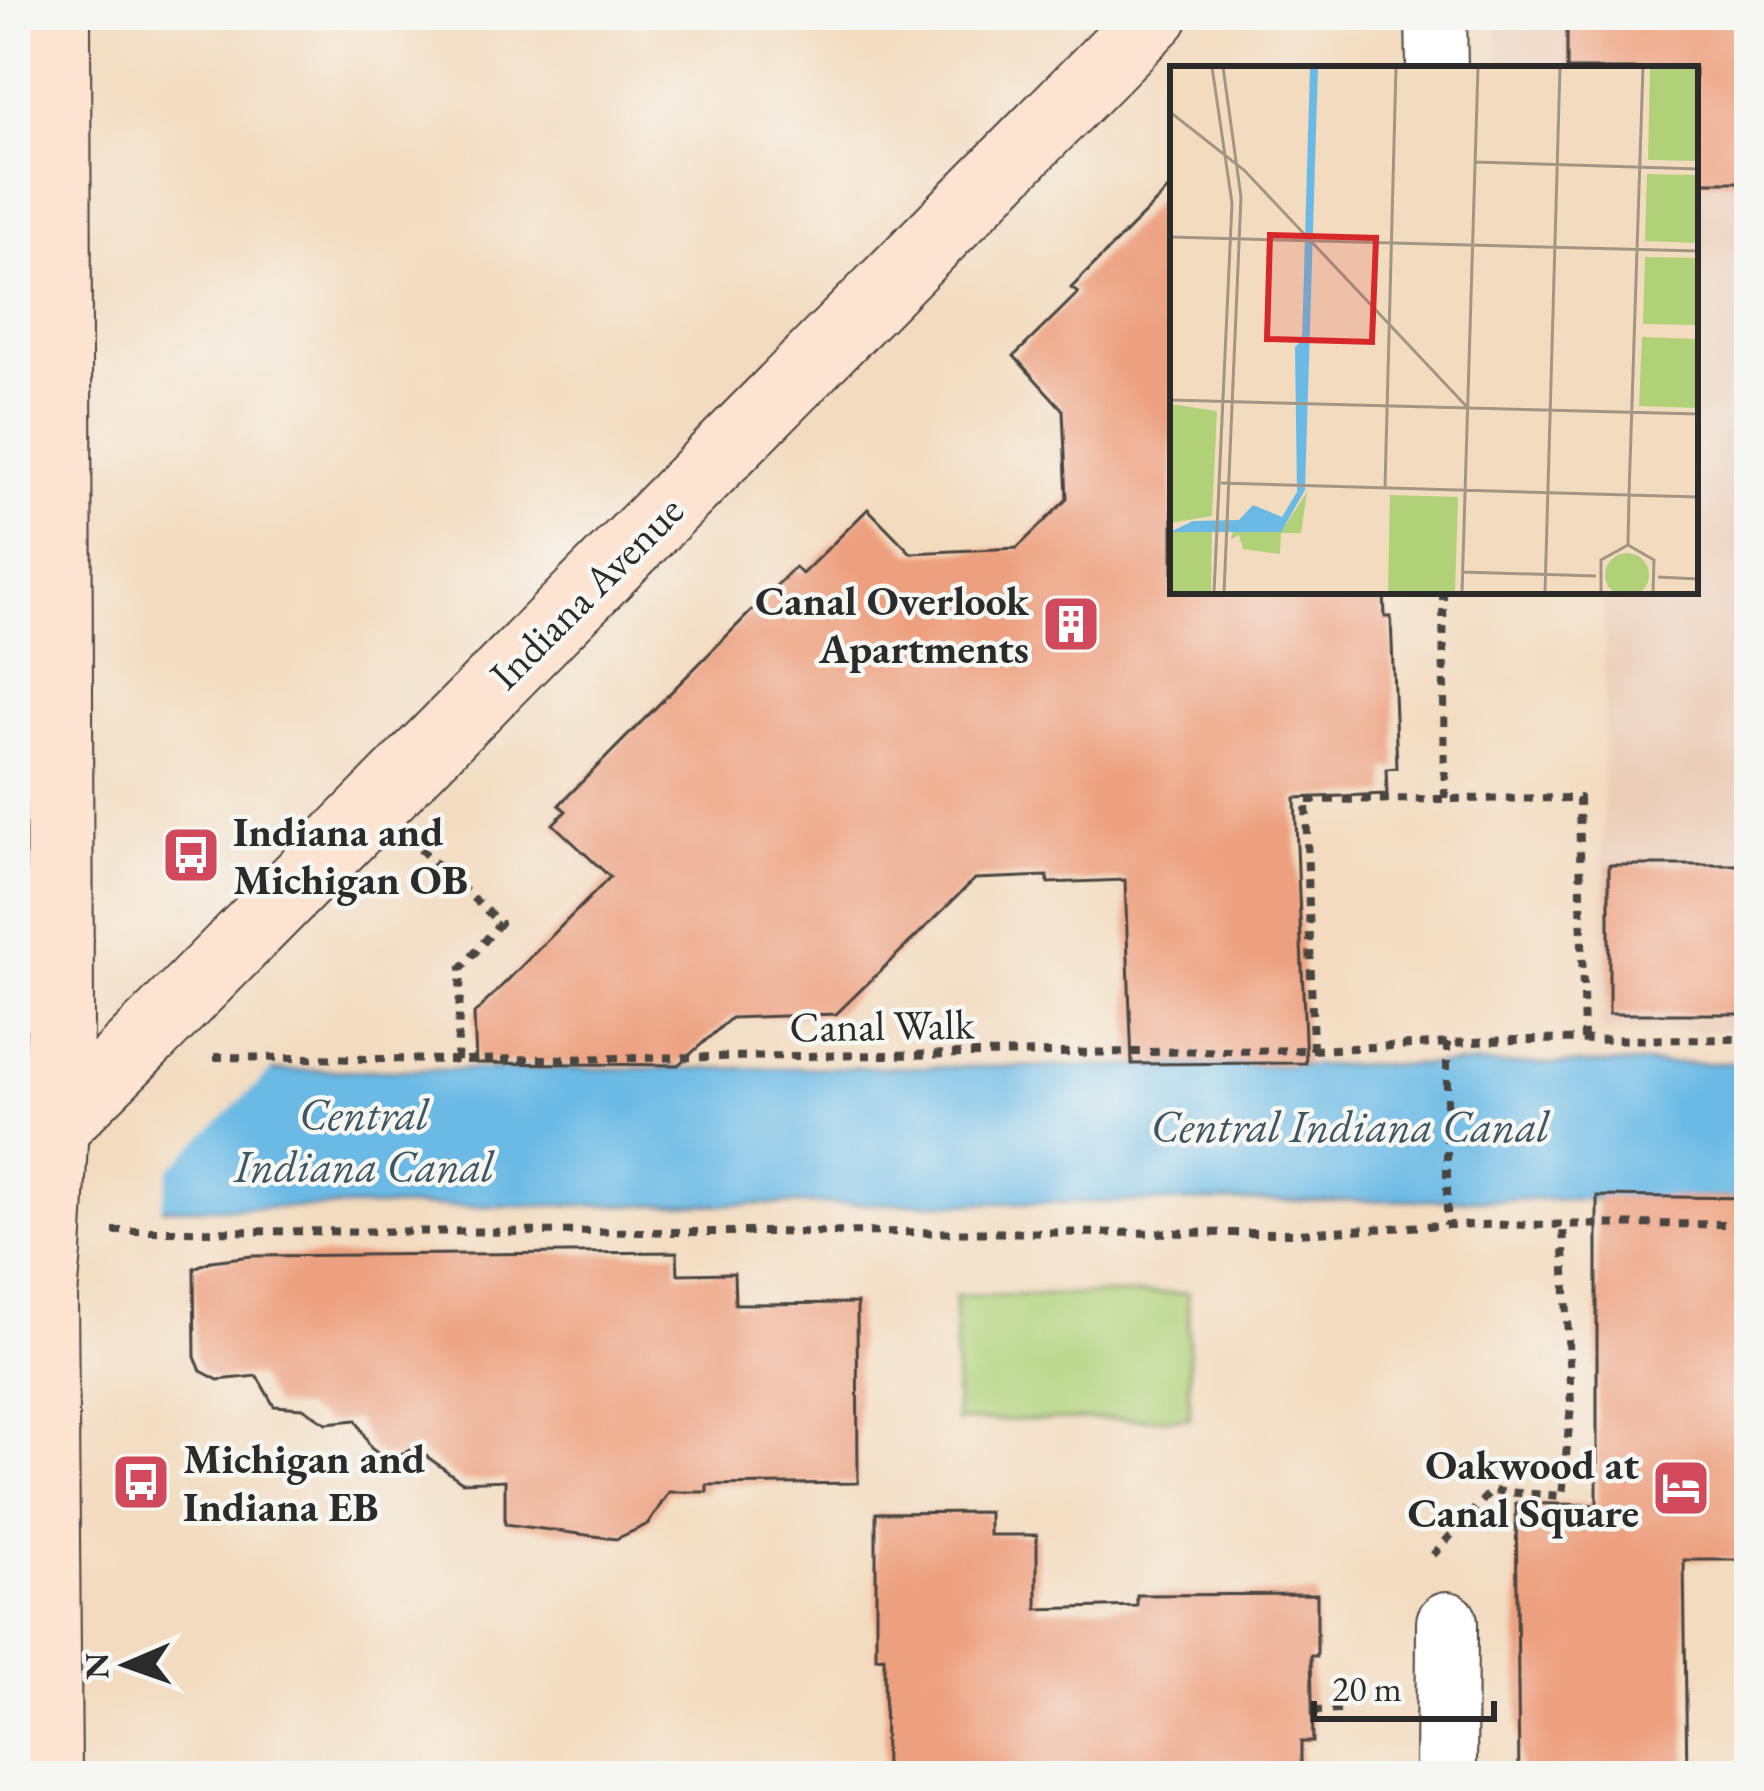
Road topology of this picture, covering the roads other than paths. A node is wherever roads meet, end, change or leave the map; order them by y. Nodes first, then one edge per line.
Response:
1 (57, 15) edge
2 (1155, 15) edge
3 (1436, 15) edge
4 (1437, 66) edge
5 (39, 757) edge
6 (35, 1148) edge
7 (1447, 1622) dead end
8 (48, 1776) edge
9 (1446, 1776) edge

1 - 5 main road
2 - 6 main road, Indiana Avenue, bridge
3 - 4 street
5 - 6 main road, bridge
6 - 8 main road, bridge
7 - 9 street

